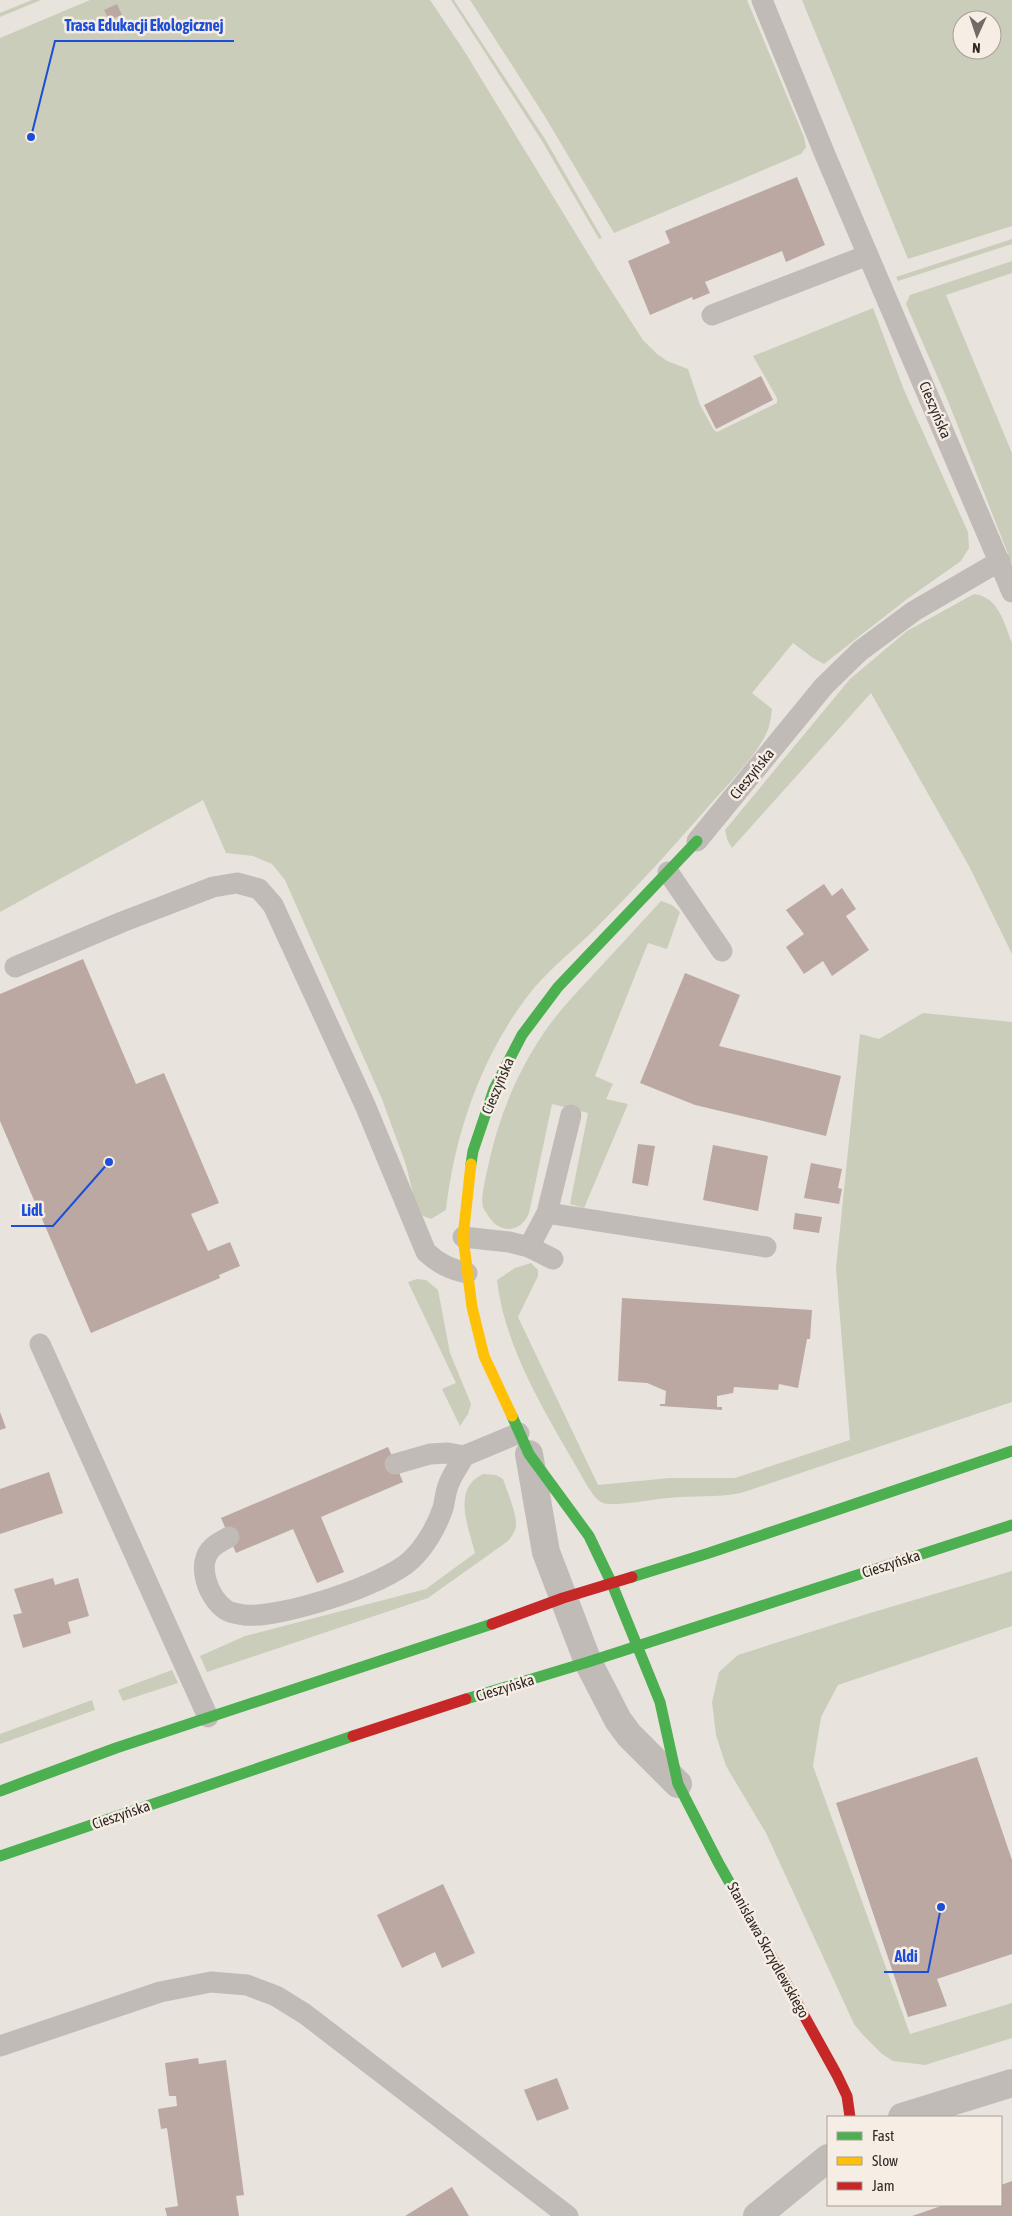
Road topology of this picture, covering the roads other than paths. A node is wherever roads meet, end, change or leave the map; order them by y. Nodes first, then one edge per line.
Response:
1 (762, 0) edge
2 (868, 255) junction
3 (712, 316) dead end
4 (1000, 561) junction
5 (1012, 592) edge
6 (697, 841) joint
7 (668, 872) junction
8 (722, 951) dead end
9 (16, 967) dead end
10 (570, 1115) dead end
11 (547, 1213) junction
12 (463, 1237) junction
13 (529, 1247) junction
14 (766, 1247) dead end
15 (553, 1259) dead end
16 (467, 1273) junction
17 (40, 1344) dead end
18 (524, 1444) junction
19 (1012, 1451) edge
20 (464, 1456) junction
21 (395, 1464) dead end
22 (1012, 1524) edge
23 (229, 1537) dead end
24 (612, 1584) junction
25 (562, 1598) junction
26 (636, 1646) junction
27 (588, 1662) junction
28 (208, 1718) junction
29 (678, 1784) junction
30 (0, 1791) edge
31 (0, 1856) edge
32 (0, 2046) edge
33 (1012, 2084) edge
34 (850, 2116) edge
35 (905, 2116) edge
36 (827, 2159) edge
37 (568, 2216) edge
38 (757, 2216) edge

1 - 2 lane, Cieszyńska
2 - 3 lane
2 - 4 lane, Cieszyńska
4 - 5 lane
4 - 6 lane, Cieszyńska
6 - 7 main road, Cieszyńska
7 - 8 lane
7 - 12 main road, Cieszyńska
9 - 16 lane
10 - 11 lane
11 - 13 lane
11 - 14 lane
12 - 13 lane
12 - 16 main road, Cieszyńska
13 - 15 lane
16 - 18 main road, Cieszyńska
17 - 28 lane
18 - 20 lane
18 - 24 main road, Cieszyńska
18 - 25 street, Cieszyńska
19 - 24 main road
20 - 21 lane
20 - 23 lane
22 - 26 main road, Cieszyńska
24 - 25 main road
24 - 26 main road, Stanisława Skrzydlewskiego
25 - 27 street, Stanisława Skrzydlewskiego
25 - 28 main road
26 - 27 main road, Cieszyńska
26 - 29 main road, Stanisława Skrzydlewskiego
27 - 29 street, Stanisława Skrzydlewskiego
27 - 31 main road, Cieszyńska
28 - 30 main road
29 - 34 main road, Stanisława Skrzydlewskiego
32 - 37 lane
33 - 35 street
36 - 38 street

